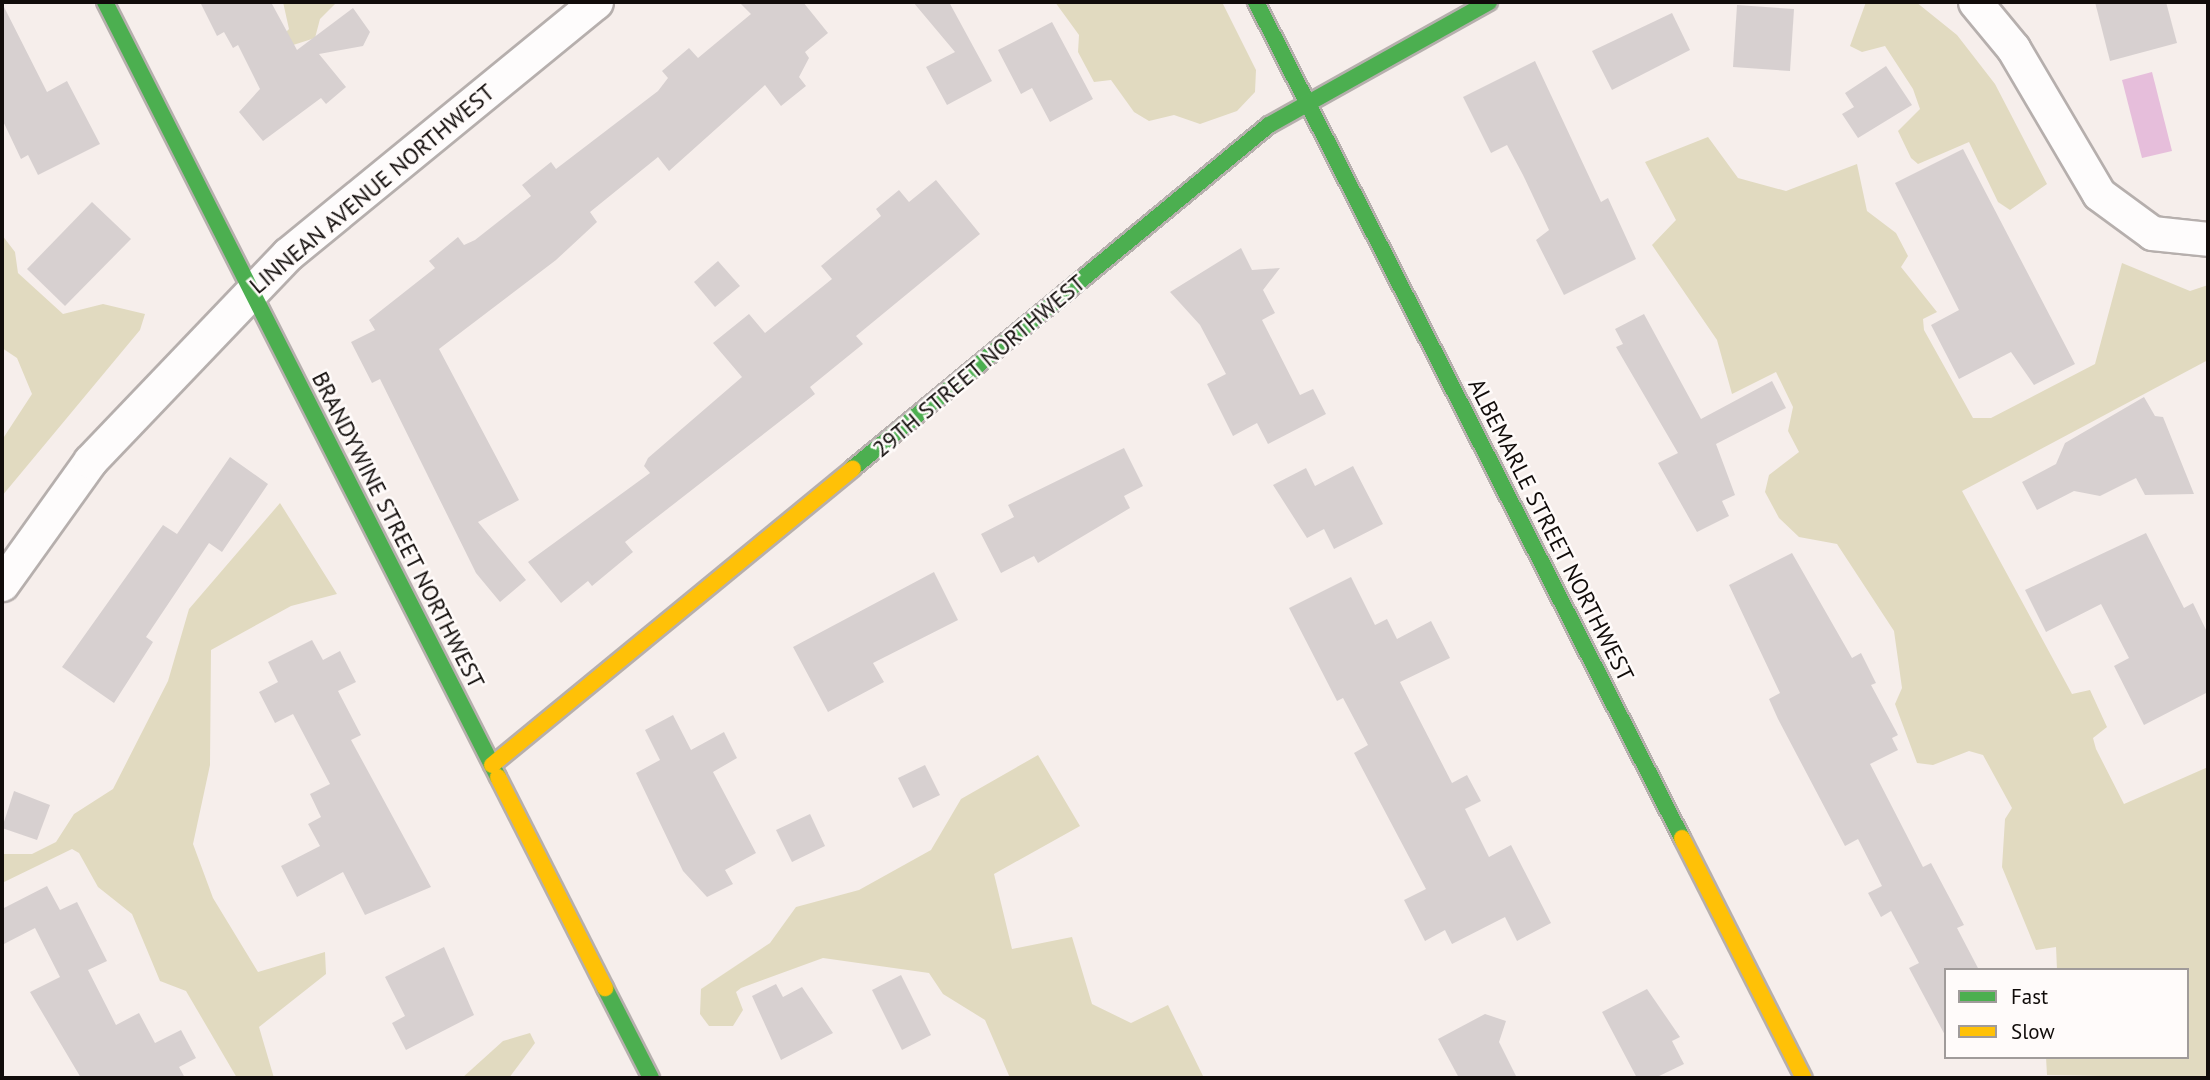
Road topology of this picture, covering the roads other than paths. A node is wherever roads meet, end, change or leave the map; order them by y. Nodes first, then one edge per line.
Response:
1 (105, 2) edge
2 (596, 2) edge
3 (1256, 2) edge
4 (1489, 2) edge
5 (1975, 2) edge
6 (1307, 101) junction
7 (2208, 239) edge
8 (252, 290) junction
9 (2, 584) edge
10 (492, 765) junction
11 (651, 1078) edge
12 (1804, 1078) edge

1 - 8 street, BRANDYWINE STREET NORTHWEST
2 - 8 street, LINNEAN AVENUE NORTHWEST
3 - 6 street, ALBEMARLE STREET NORTHWEST
4 - 6 street, 29TH STREET NORTHWEST
5 - 7 street
6 - 10 street, 29TH STREET NORTHWEST
6 - 12 street, ALBEMARLE STREET NORTHWEST
8 - 9 street, LINNEAN AVENUE NORTHWEST
8 - 10 street, BRANDYWINE STREET NORTHWEST
10 - 11 street, BRANDYWINE STREET NORTHWEST

